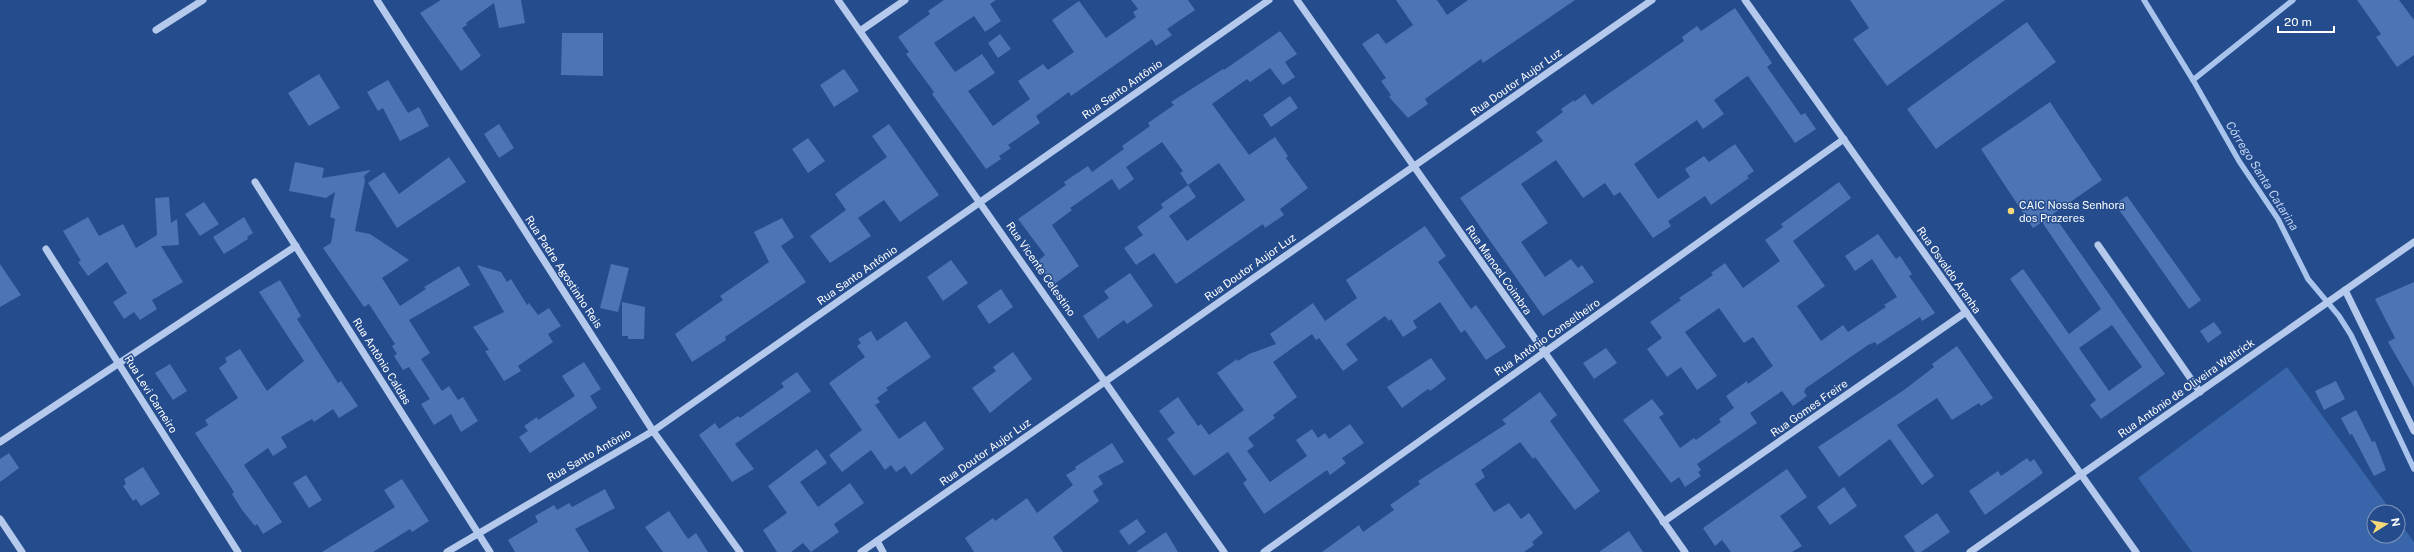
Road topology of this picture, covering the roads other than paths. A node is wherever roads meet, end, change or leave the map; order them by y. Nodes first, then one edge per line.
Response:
1 (203, 0) edge
2 (376, 0) edge
3 (838, 0) edge
4 (905, 0) edge
5 (1269, 0) edge
6 (1297, 0) edge
7 (1652, 0) edge
8 (1745, 0) edge
9 (156, 30) dead end
10 (860, 31) junction
11 (1844, 140) junction
12 (1413, 167) junction
13 (256, 182) dead end
14 (980, 202) junction
15 (2414, 242) edge
16 (2098, 245) dead end
17 (296, 246) junction
18 (46, 249) dead end
19 (2345, 290) junction
20 (1966, 312) junction
21 (1544, 353) junction
22 (119, 364) junction
23 (1106, 381) junction
24 (2200, 392) junction
25 (653, 431) junction
26 (2414, 431) edge
27 (0, 442) edge
28 (2081, 474) junction
29 (0, 519) edge
30 (1663, 522) junction
31 (478, 532) junction
32 (877, 541) junction
33 (22, 552) edge
34 (238, 552) edge
35 (447, 552) edge
36 (490, 552) edge
37 (740, 552) edge
38 (861, 552) edge
39 (883, 552) edge
40 (1224, 552) edge
41 (1264, 552) edge
42 (1685, 552) edge
43 (1970, 552) edge
44 (2136, 552) edge

1 - 9 street
2 - 25 street, Rua Padre Agostinho Reis
3 - 10 street, Rua Vicente Celestino
4 - 10 street
5 - 14 street, Rua Santo Antônio
6 - 12 street, Rua Manoel Coimbra
7 - 12 street, Rua Doutor Aujor Luz
8 - 11 street, Rua Osvaldo Aranha
10 - 14 street, Rua Vicente Celestino
11 - 20 street, Rua Osvaldo Aranha
11 - 21 street, Rua Antônio Conselheiro
12 - 21 street, Rua Manoel Coimbra
12 - 23 street, Rua Doutor Aujor Luz
13 - 17 street, Rua Antônio Caldas
14 - 23 street, Rua Vicente Celestino
14 - 25 street, Rua Santo Antônio
15 - 19 street, Rua Antônio de Oliveira Waltrick
16 - 24 street
17 - 22 street
17 - 31 street, Rua Antônio Caldas
18 - 22 street, Rua Levi Carneiro
19 - 24 street, Rua Antônio de Oliveira Waltrick
19 - 26 street
20 - 28 street, Rua Osvaldo Aranha
20 - 30 street, Rua Gomes Freire
21 - 30 street, Rua Manoel Coimbra
21 - 41 street, Rua Antônio Conselheiro
22 - 27 street
22 - 34 street, Rua Levi Carneiro
23 - 32 street, Rua Doutor Aujor Luz
23 - 40 street, Rua Vicente Celestino
24 - 28 street, Rua Antônio de Oliveira Waltrick
25 - 31 street, Rua Santo Antônio
25 - 37 street, Rua Padre Agostinho Reis
28 - 43 street, Rua Antônio de Oliveira Waltrick
28 - 44 street, Rua Osvaldo Aranha
29 - 33 street
30 - 42 street, Rua Manoel Coimbra
31 - 35 street, Rua Santo Antônio
31 - 36 street, Rua Antônio Caldas
32 - 38 street, Rua Doutor Aujor Luz
32 - 39 street

